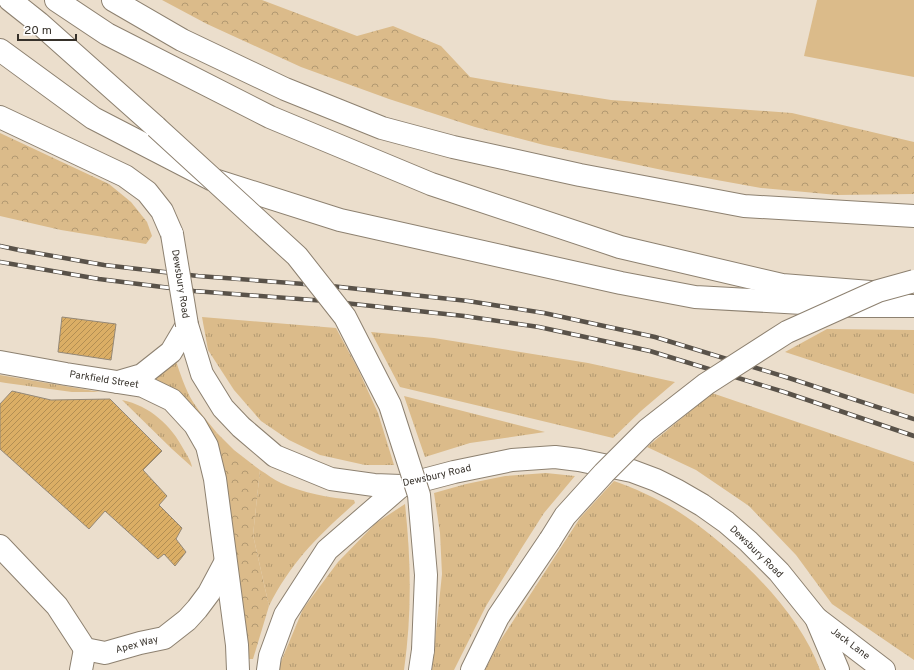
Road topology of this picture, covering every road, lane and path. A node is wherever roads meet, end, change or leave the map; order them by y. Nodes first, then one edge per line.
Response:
1 (10, 0) edge
2 (56, 0) edge
3 (113, 0) edge
4 (0, 50) edge
5 (0, 117) edge
6 (914, 216) edge
7 (914, 281) edge
8 (914, 295) edge
9 (914, 306) edge
10 (187, 325) junction
11 (0, 362) edge
12 (117, 382) junction
13 (401, 486) junction
14 (0, 546) edge
15 (225, 563) junction
16 (816, 618) junction
17 (85, 649) junction
18 (422, 660) edge
19 (81, 670) edge
20 (238, 670) edge
21 (268, 670) edge
22 (472, 670) edge
23 (838, 670) edge
24 (884, 670) edge

1 - 18 main road, bridge
2 - 8 main road
3 - 6 main road
4 - 9 main road
5 - 10 main road, Dewsbury Road, bridge
7 - 22 main road, bridge
10 - 12 main road
10 - 13 main road, Dewsbury Road
11 - 12 main road, Parkfield Street
12 - 15 main road, Parkfield Street
13 - 16 main road, Dewsbury Road
13 - 21 main road
14 - 17 main road
15 - 17 main road, Apex Way
15 - 20 main road
16 - 23 main road, Dewsbury Road
16 - 24 main road, Jack Lane
17 - 19 main road

